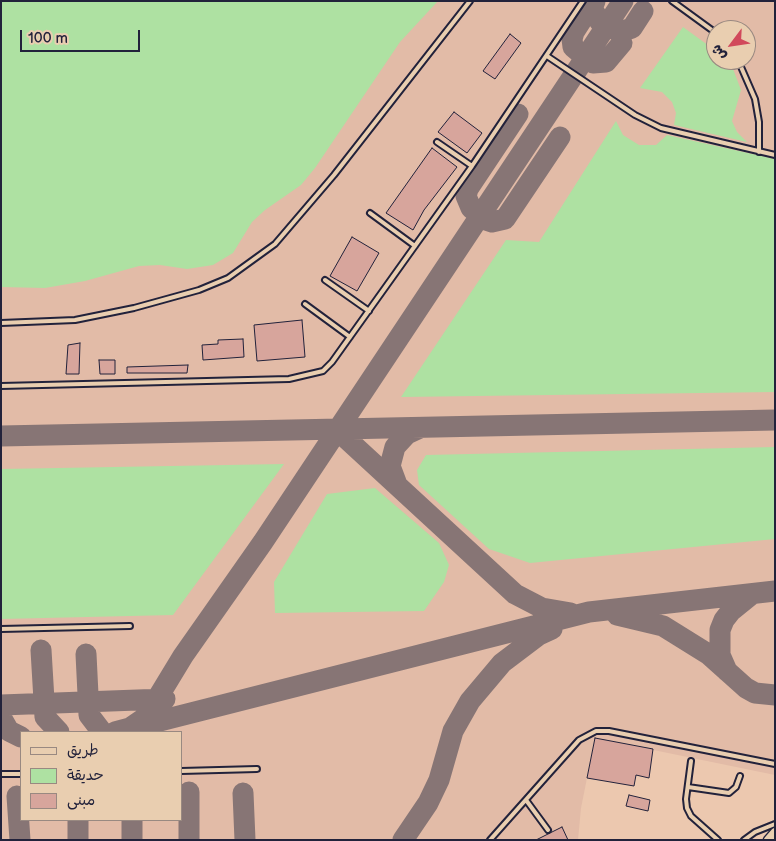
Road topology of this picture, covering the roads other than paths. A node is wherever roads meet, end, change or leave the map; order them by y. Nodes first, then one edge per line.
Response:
1 (470, 1) edge
2 (583, 1) edge
3 (672, 1) edge
4 (706, 26) edge
5 (547, 56) junction
6 (743, 70) edge
7 (437, 142) dead end
8 (758, 152) junction
9 (775, 154) edge
10 (472, 166) junction
11 (370, 213) dead end
12 (415, 246) junction
13 (325, 280) dead end
14 (305, 304) dead end
15 (369, 311) junction
16 (1, 323) edge
17 (350, 337) junction
18 (1, 386) edge
19 (130, 626) dead end
20 (1, 629) edge
21 (691, 761) dead end
22 (775, 764) edge
23 (257, 769) dead end
24 (182, 770) edge
25 (1, 774) edge
26 (20, 774) edge
27 (740, 776) dead end
28 (688, 787) junction
29 (526, 800) junction
30 (775, 824) edge
31 (548, 830) dead end
32 (775, 832) edge
33 (490, 840) edge
34 (718, 840) edge
35 (744, 840) edge
36 (768, 840) edge

1 - 16 lane
2 - 5 lane
3 - 4 lane
5 - 8 lane
5 - 10 lane
6 - 8 lane
7 - 10 lane
8 - 9 lane
10 - 12 lane
11 - 12 lane
12 - 15 lane
13 - 15 lane
14 - 17 lane
15 - 17 lane
17 - 18 lane
19 - 20 lane
21 - 28 lane
22 - 29 lane
23 - 24 lane
25 - 26 lane
27 - 28 lane
28 - 34 lane
29 - 31 lane
29 - 33 lane
30 - 35 lane
32 - 36 street

